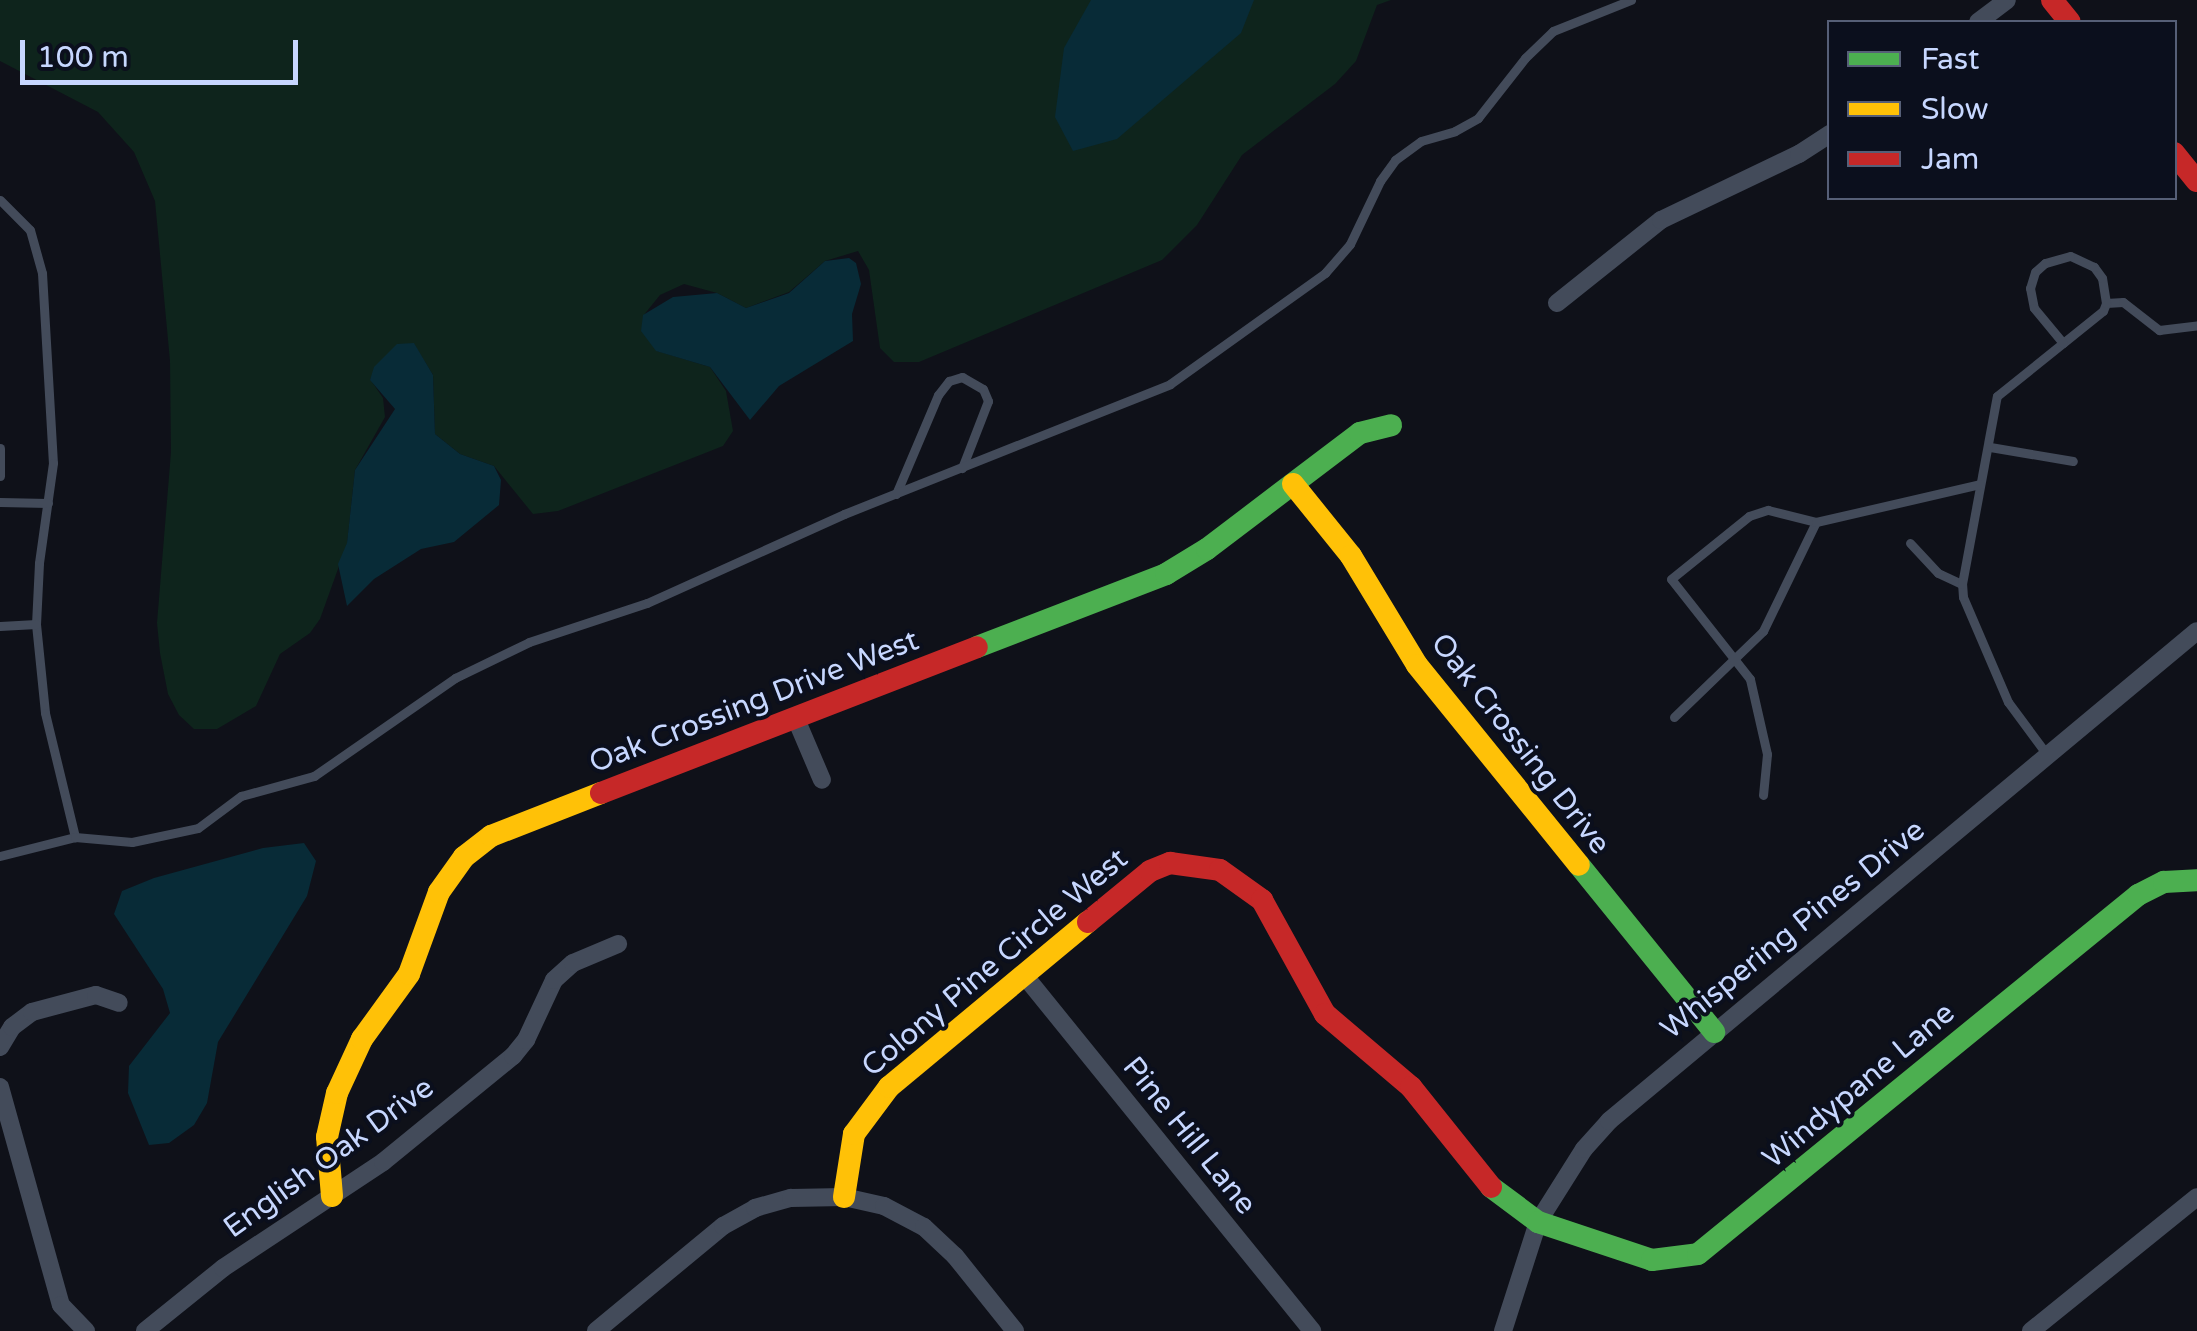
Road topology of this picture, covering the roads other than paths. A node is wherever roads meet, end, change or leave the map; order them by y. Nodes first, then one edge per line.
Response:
1 (1631, 0) edge
2 (2007, 0) edge
3 (2052, 0) edge
4 (1981, 20) edge
5 (2068, 20) edge
6 (1827, 136) edge
7 (2177, 157) edge
8 (2197, 181) edge
9 (0, 200) edge
10 (1557, 304) dead end
11 (2106, 304) junction
12 (2197, 325) edge
13 (2063, 343) junction
14 (1391, 425) dead end
15 (0, 448) edge
16 (1990, 448) junction
17 (2073, 461) dead end
18 (962, 468) junction
19 (0, 476) edge
20 (1294, 484) junction
21 (1980, 484) junction
22 (896, 494) junction
23 (0, 502) edge
24 (48, 503) junction
25 (1816, 522) junction
26 (1910, 542) dead end
27 (1962, 584) junction
28 (36, 624) junction
29 (0, 626) edge
30 (2197, 631) edge
31 (1736, 660) junction
32 (1674, 717) dead end
33 (796, 719) junction
34 (2048, 756) junction
35 (822, 780) dead end
36 (1763, 795) dead end
37 (75, 837) junction
38 (0, 856) edge
39 (1194, 864) joint
40 (2197, 880) edge
41 (618, 944) dead end
42 (1024, 975) junction
43 (120, 1003) dead end
44 (1714, 1032) junction
45 (0, 1047) edge
46 (0, 1087) edge
47 (332, 1196) junction
48 (2197, 1196) edge
49 (844, 1197) junction
50 (1538, 1222) junction
51 (86, 1331) edge
52 (145, 1331) edge
53 (596, 1331) edge
54 (1015, 1331) edge
55 (1312, 1331) edge
56 (1503, 1331) edge
57 (2031, 1331) edge

1 - 18 lane
2 - 4 street
3 - 5 street
6 - 10 street
7 - 8 street
9 - 24 lane
11 - 12 lane
11 - 13 lane
11 - 13 lane
13 - 16 lane
14 - 20 street, Oak Crossing Drive West
15 - 19 lane
16 - 17 lane
16 - 21 lane
18 - 22 lane
18 - 22 lane
20 - 33 street, Oak Crossing Drive West
20 - 44 street, Oak Crossing Drive
21 - 25 lane
21 - 27 lane
22 - 37 lane
23 - 24 lane
24 - 28 lane
25 - 31 lane
25 - 31 lane
26 - 27 lane
27 - 34 lane
28 - 29 lane
28 - 37 lane
30 - 34 street, Whispering Pines Drive
31 - 32 lane
31 - 36 lane
33 - 35 street
33 - 47 street, Oak Crossing Drive West
34 - 44 street, Whispering Pines Drive
37 - 38 lane
39 - 42 street, Colony Pine Circle West
39 - 50 street, Windypane Lane
40 - 50 street, Windypane Lane
41 - 47 street, English Oak Drive
42 - 49 street, Colony Pine Circle West
42 - 55 street, Pine Hill Lane
43 - 45 street
44 - 50 street, Whispering Pines Drive
46 - 51 street
47 - 52 street, English Oak Drive
48 - 57 street
49 - 53 street
49 - 54 street
50 - 56 street, Whispering Pines Drive

